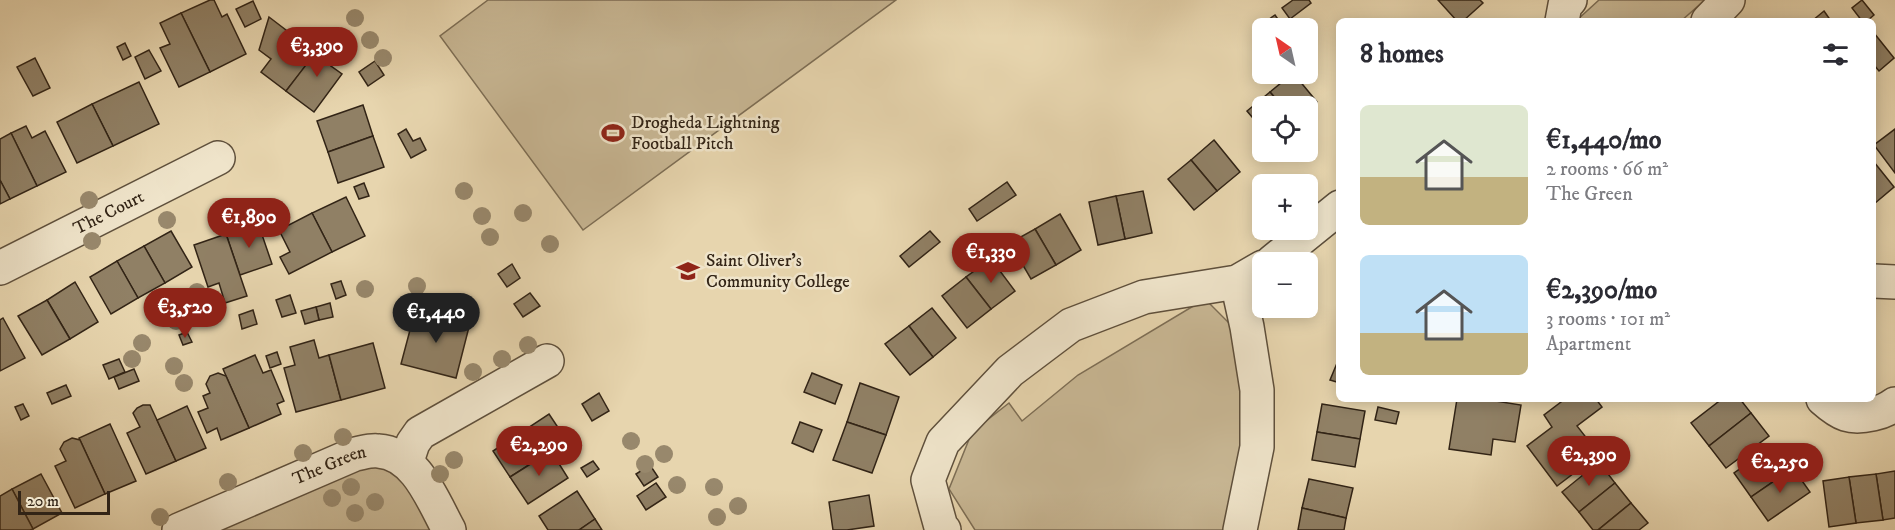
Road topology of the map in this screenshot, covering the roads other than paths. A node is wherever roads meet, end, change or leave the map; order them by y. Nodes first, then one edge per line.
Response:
1 (1570, 0) edge
2 (1728, 0) edge
3 (1563, 18) edge
4 (1711, 18) edge
5 (218, 158) dead end
6 (1336, 210) edge
7 (1284, 252) edge
8 (0, 268) edge
9 (1250, 274) edge
10 (1876, 281) edge
11 (1895, 282) edge
12 (548, 361) dead end
13 (1827, 402) edge
14 (1895, 404) edge
15 (407, 461) junction
16 (179, 530) edge
17 (449, 530) edge
18 (944, 530) edge
19 (1240, 530) edge

1 - 3 street
2 - 4 street
5 - 8 street, The Court
6 - 7 street
9 - 18 street
9 - 19 street
10 - 11 street
12 - 15 street
13 - 14 street
15 - 16 street, The Green
15 - 17 street

